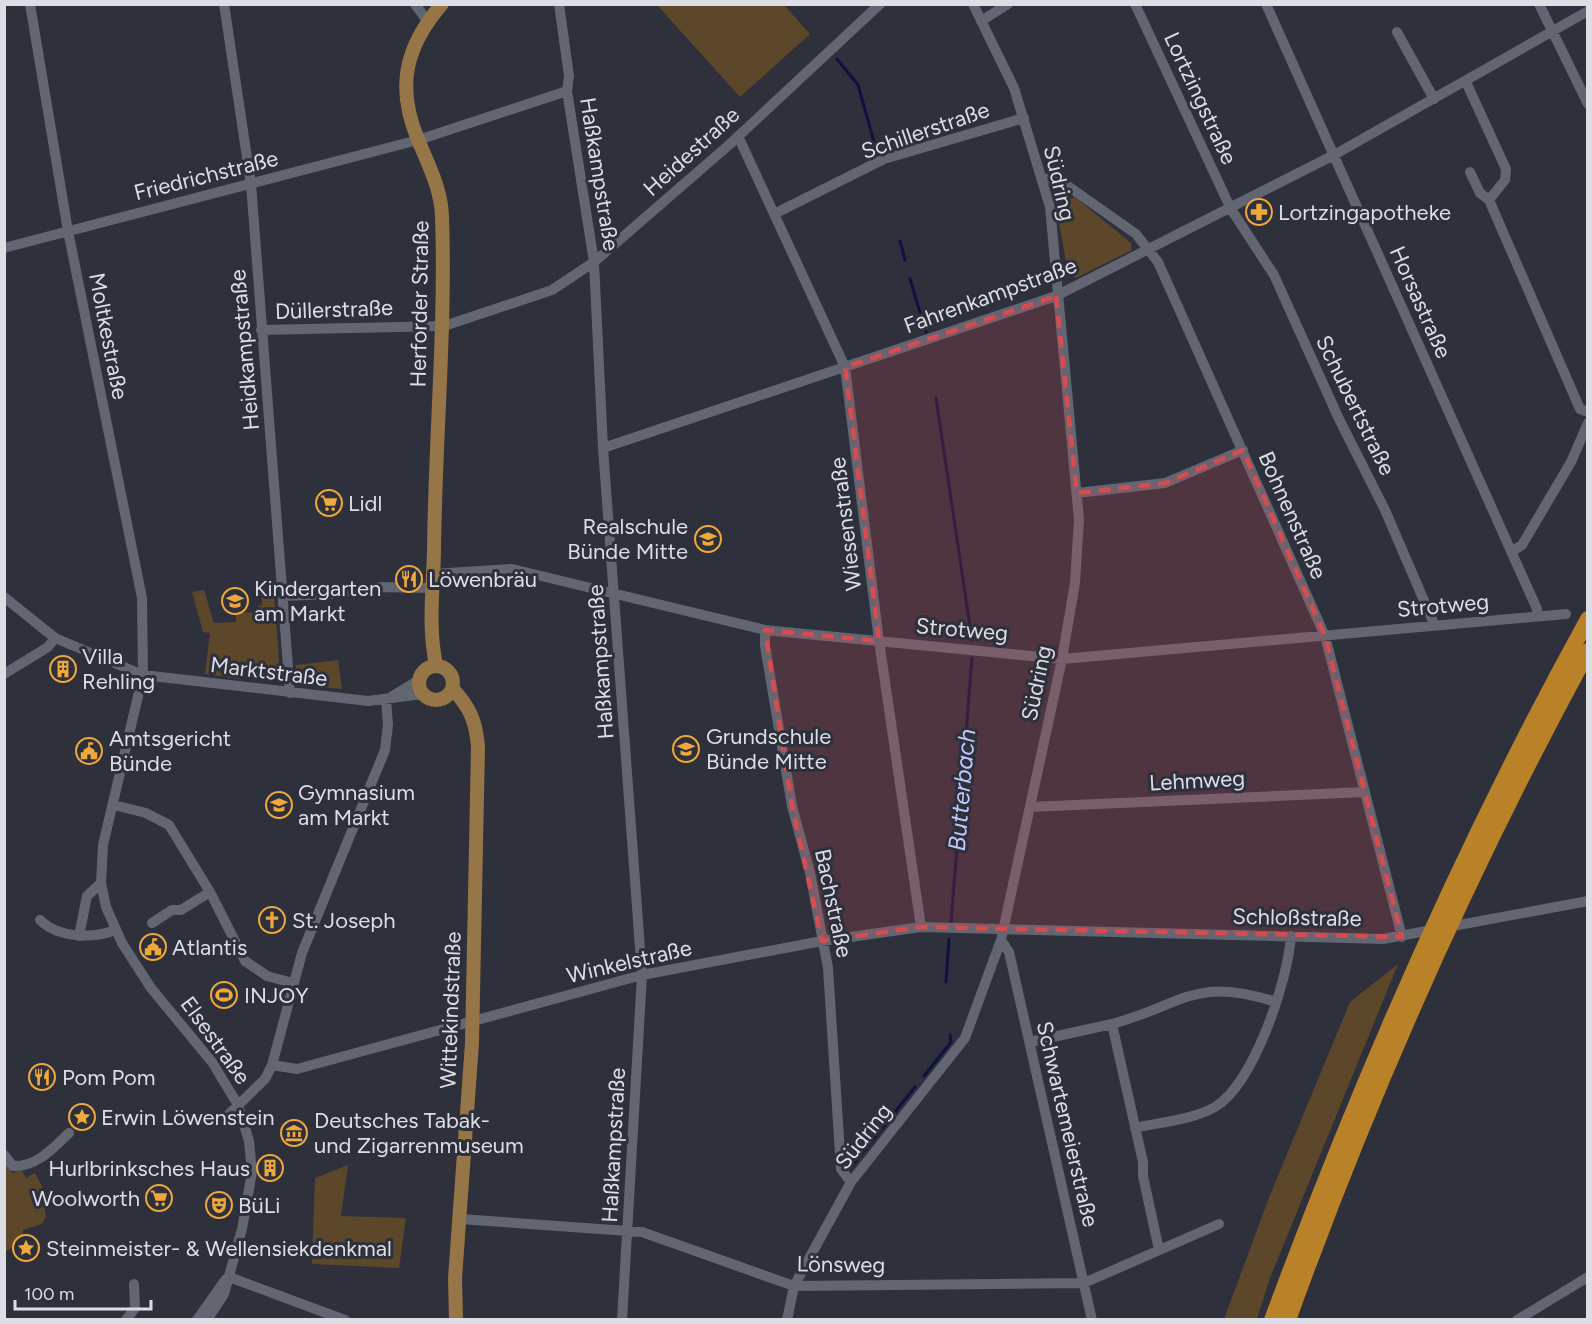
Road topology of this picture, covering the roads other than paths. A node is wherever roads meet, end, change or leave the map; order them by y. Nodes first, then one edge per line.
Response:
1 (30, 4) edge
2 (225, 4) edge
3 (415, 4) edge
4 (442, 4) edge
5 (559, 4) edge
6 (880, 4) edge
7 (973, 4) edge
8 (1008, 4) edge
9 (1135, 4) edge
10 (1266, 4) edge
11 (1539, 4) edge
12 (1587, 11) edge
13 (981, 21) junction
14 (428, 22) junction
15 (1554, 30) junction
16 (1397, 32) dead end
17 (1466, 82) junction
18 (567, 91) junction
19 (1434, 99) junction
20 (1587, 104) edge
21 (1024, 118) junction
22 (738, 136) junction
23 (418, 140) junction
24 (1334, 155) junction
25 (1470, 172) dead end
26 (1043, 180) junction
27 (251, 184) junction
28 (1489, 200) junction
29 (1231, 209) junction
30 (774, 214) junction
31 (68, 231) junction
32 (4, 248) edge
33 (1149, 249) junction
34 (594, 262) junction
35 (1056, 296) junction
36 (444, 326) junction
37 (261, 330) junction
38 (845, 367) junction
39 (1587, 412) edge
40 (1587, 423) edge
41 (603, 448) junction
42 (1243, 450) junction
43 (1077, 493) junction
44 (1511, 552) junction
45 (433, 574) junction
46 (432, 588) junction
47 (614, 593) junction
48 (283, 596) junction
49 (4, 597) edge
50 (1566, 614) dead end
51 (1537, 616) junction
52 (1587, 619) edge
53 (1434, 624) junction
54 (765, 630) junction
55 (1325, 636) junction
56 (55, 638) junction
57 (879, 641) junction
58 (1587, 651) edge
59 (1062, 659) junction
60 (427, 671) junction
61 (4, 674) edge
62 (143, 675) junction
63 (290, 693) junction
64 (449, 693) junction
65 (423, 694) junction
66 (388, 698) junction
67 (1365, 792) junction
68 (114, 805) junction
69 (1030, 807) junction
70 (101, 883) junction
71 (210, 892) junction
72 (1587, 901) edge
73 (40, 920) dead end
74 (152, 923) dead end
75 (921, 927) junction
76 (115, 930) junction
77 (1002, 935) junction
78 (79, 936) junction
79 (1292, 936) junction
80 (1402, 937) junction
81 (822, 941) junction
82 (642, 975) junction
83 (293, 983) junction
84 (1276, 1002) junction
85 (472, 1021) junction
86 (1112, 1024) junction
87 (1030, 1042) junction
88 (272, 1065) junction
89 (238, 1105) junction
90 (226, 1117) dead end
91 (1135, 1128) junction
92 (69, 1133) dead end
93 (4, 1155) edge
94 (851, 1182) junction
95 (460, 1218) junction
96 (1219, 1224) dead end
97 (628, 1229) junction
98 (1159, 1250) junction
99 (228, 1277) junction
100 (1587, 1277) edge
101 (1083, 1283) junction
102 (134, 1284) dead end
103 (794, 1286) junction
104 (126, 1320) edge
105 (197, 1320) edge
106 (207, 1320) edge
107 (345, 1320) edge
108 (456, 1320) edge
109 (622, 1320) edge
110 (787, 1320) edge
111 (1092, 1320) edge
112 (1272, 1320) edge
113 (1288, 1320) edge
114 (1517, 1320) edge

1 - 31 street, Moltkestraße
2 - 27 street, Heidkampstraße
3 - 14 street
4 - 14 main road, Herforder Straße
5 - 18 street, Haßkampstraße
6 - 22 street, Heidestraße
7 - 13 street, Südring
8 - 13 street
9 - 29 street, Lortzingstraße
10 - 24 street, Horsastraße
11 - 15 street
12 - 15 street, Fahrenkampstraße
13 - 21 street, Südring
14 - 23 main road, Herforder Straße
15 - 17 street, Fahrenkampstraße
15 - 20 street
16 - 19 street
17 - 19 street, Fahrenkampstraße
17 - 28 street
18 - 23 street, Friedrichstraße
18 - 34 street, Haßkampstraße
19 - 24 street, Fahrenkampstraße
21 - 26 street, Südring
21 - 30 street, Schillerstraße
22 - 30 street, Wiesenstraße
22 - 34 street, Heidestraße
23 - 27 street, Friedrichstraße
23 - 36 main road, Herforder Straße
24 - 29 street, Fahrenkampstraße
24 - 44 street, Horsastraße
25 - 28 street
26 - 33 street, Bohnenstraße
26 - 35 street, Südring
27 - 31 street, Friedrichstraße
27 - 37 street, Heidkampstraße
28 - 39 street
29 - 33 street, Fahrenkampstraße
29 - 53 street, Schubertstraße
30 - 38 street, Wiesenstraße
31 - 32 street, Friedrichstraße
31 - 62 street, Moltkestraße
33 - 35 street, Fahrenkampstraße
33 - 42 street, Bohnenstraße
34 - 36 street, Heidestraße
34 - 41 street, Haßkampstraße
35 - 38 street, Fahrenkampstraße
35 - 43 street, Südring
36 - 37 street, Düllerstraße
36 - 45 main road, Herforder Straße
37 - 48 street, Heidkampstraße
38 - 41 street, Fahrenkampstraße
38 - 57 street, Wiesenstraße
40 - 44 street
41 - 47 street, Haßkampstraße
42 - 43 street
42 - 55 street, Bohnenstraße
43 - 59 street, Südring
44 - 51 street, Horsastraße
45 - 46 main road, Herforder Straße
45 - 47 street, Strotweg
46 - 48 street
46 - 60 main road, Herforder Straße
47 - 54 street, Strotweg
47 - 82 street, Haßkampstraße
48 - 63 street, Heidkampstraße
49 - 56 street, Marktstraße
50 - 51 street, Strotweg
51 - 53 street, Strotweg
52 - 112 highway
53 - 55 street, Strotweg
54 - 57 street, Strotweg
54 - 81 street, Bachstraße
55 - 59 street, Strotweg
55 - 67 street, Bohnenstraße
56 - 61 street
56 - 62 street, Marktstraße
57 - 59 street, Strotweg
57 - 75 street, Wiesenstraße
58 - 113 highway
59 - 69 street, Südring
60 - 64 main road
60 - 65 main road
60 - 66 street
62 - 63 street, Marktstraße
62 - 68 street, Moltkestraße
63 - 66 street, Marktstraße
64 - 65 main road
64 - 85 main road, Wittekindstraße
65 - 66 street, Marktstraße
66 - 83 street
67 - 69 street, Lehmweg
67 - 80 street, Bohnenstraße
68 - 70 street, Moltkestraße
68 - 71 street
69 - 77 street, Südring
70 - 76 street, Elsestraße
70 - 78 street
71 - 74 street
71 - 83 street
72 - 80 street, Schloßstraße
73 - 78 street
75 - 77 street, Winkelstraße
75 - 81 street, Winkelstraße
76 - 78 street
76 - 89 street, Elsestraße
77 - 79 street, Schloßstraße
77 - 87 street, Schwartemeierstraße
77 - 94 street, Südring
79 - 80 street, Schloßstraße
79 - 84 street
81 - 82 street, Winkelstraße
81 - 94 street, Bachstraße
82 - 85 street, Winkelstraße
82 - 97 street, Haßkampstraße
83 - 88 street
84 - 86 street
84 - 91 street
85 - 88 street, Winkelstraße
85 - 95 main road, Wittekindstraße
86 - 87 street
86 - 91 street
87 - 101 street, Schwartemeierstraße
88 - 89 street
89 - 90 street
89 - 99 street, Elsestraße
91 - 98 street
92 - 93 street
94 - 103 street, Südring
95 - 97 street, Lönsweg
95 - 108 main road, Wittekindstraße
96 - 98 street, Lönsweg
97 - 103 street, Lönsweg
97 - 109 street, Haßkampstraße
98 - 101 street, Lönsweg
99 - 105 street, Elsestraße
99 - 106 street, Elsestraße
99 - 107 street
100 - 114 street
101 - 103 street, Lönsweg
101 - 111 street, Schwartemeierstraße
102 - 104 street
103 - 110 street, Südring

